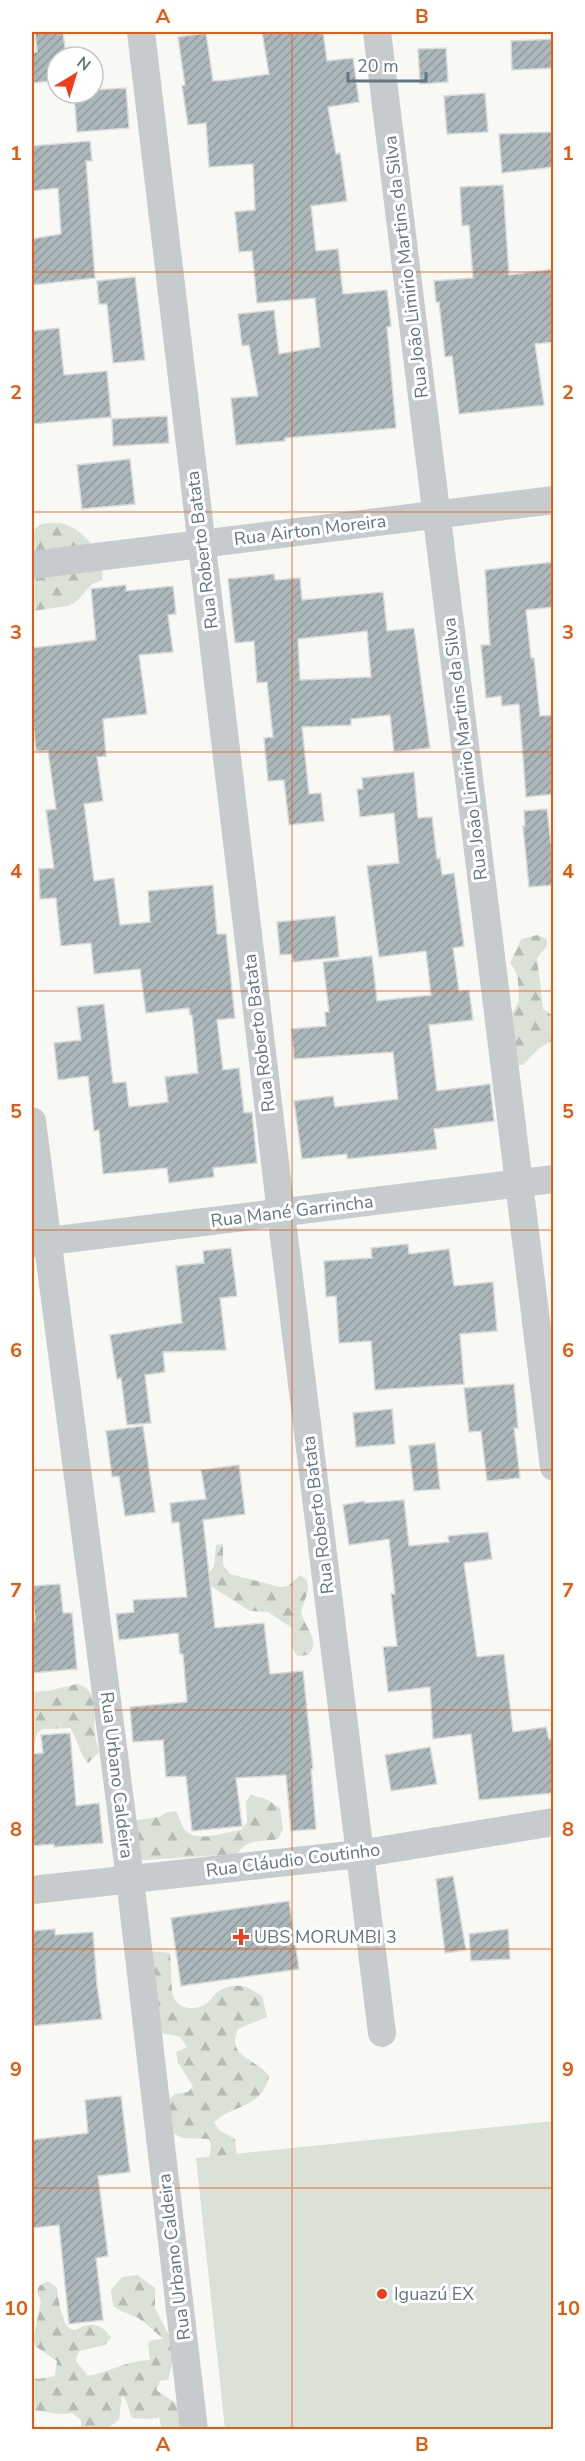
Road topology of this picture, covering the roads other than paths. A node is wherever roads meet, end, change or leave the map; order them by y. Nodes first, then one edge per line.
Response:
1 (141, 32) edge
2 (377, 32) edge
3 (554, 500) edge
4 (437, 515) junction
5 (202, 544) junction
6 (32, 565) edge
7 (32, 1121) edge
8 (554, 1179) edge
9 (519, 1184) junction
10 (281, 1213) junction
11 (39, 1242) edge
12 (554, 1467) edge
13 (554, 1822) edge
14 (359, 1854) junction
15 (130, 1879) junction
16 (32, 1890) edge
17 (382, 2033) dead end
18 (194, 2430) edge

1 - 5 street, Rua Roberto Batata
2 - 4 street, Rua João Limirio Martins da Silva
3 - 4 street, Rua Airton Moreira
4 - 5 street, Rua Airton Moreira
4 - 9 street, Rua João Limirio Martins da Silva
5 - 6 street, Rua Airton Moreira
5 - 10 street, Rua Roberto Batata
7 - 11 street, Rua Urbano Caldeira
8 - 9 street, Rua Mané Garrincha
9 - 10 street, Rua Mané Garrincha
9 - 12 street, Rua João Limirio Martins da Silva
10 - 11 street, Rua Mané Garrincha
10 - 14 street, Rua Roberto Batata
11 - 15 street, Rua Urbano Caldeira
13 - 14 street, Rua Cláudio Coutinho
14 - 15 street, Rua Cláudio Coutinho
14 - 17 street, Rua Roberto Batata
15 - 16 street, Rua Cláudio Coutinho
15 - 18 street, Rua Urbano Caldeira

